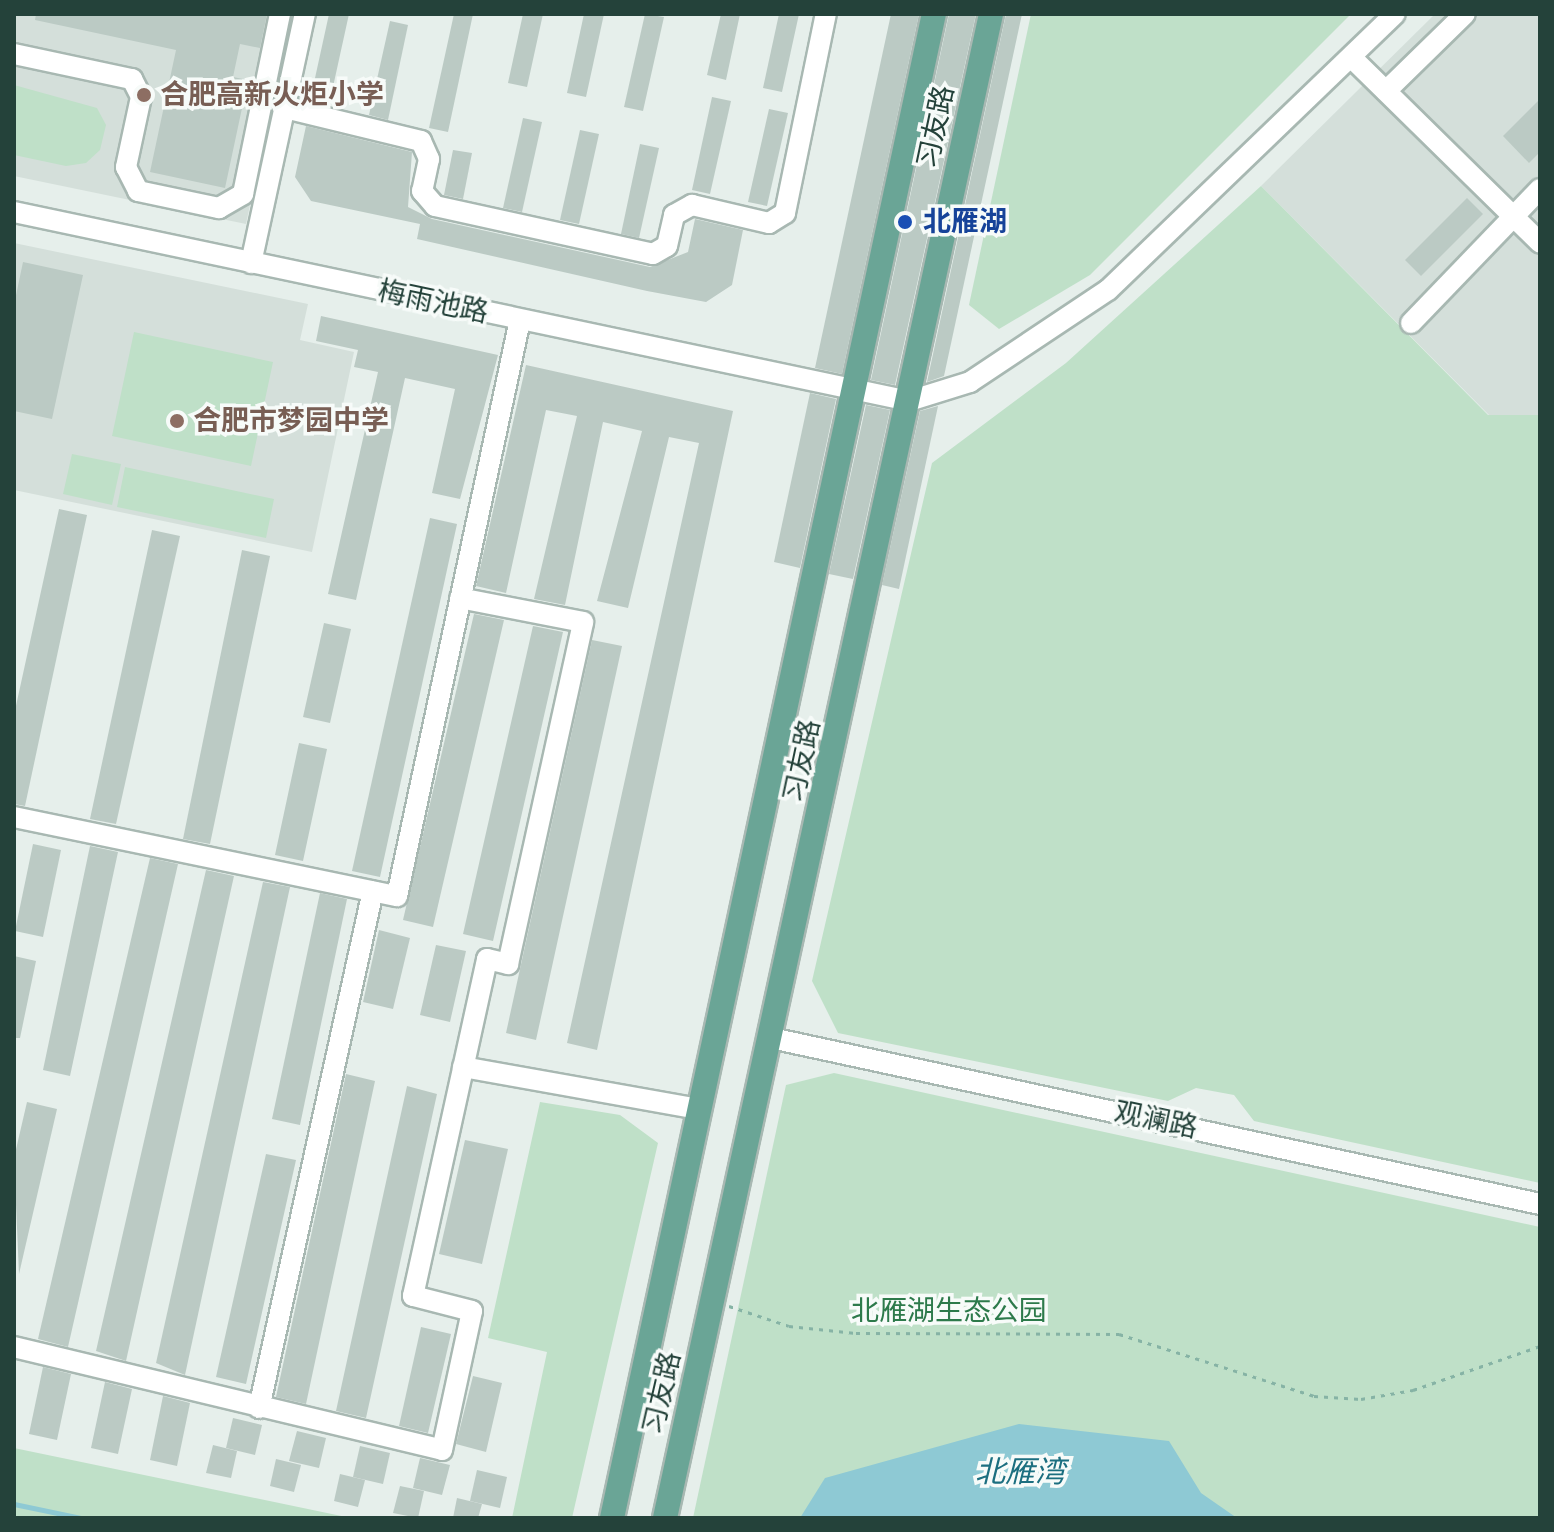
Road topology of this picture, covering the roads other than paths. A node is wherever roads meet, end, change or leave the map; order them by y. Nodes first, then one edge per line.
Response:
1 (280, 14) edge
2 (305, 14) edge
3 (826, 14) edge
4 (934, 14) edge
5 (991, 14) edge
6 (1395, 14) edge
7 (1465, 14) edge
8 (14, 54) edge
9 (1351, 57) junction
10 (1386, 91) junction
11 (285, 108) junction
12 (1540, 189) edge
13 (14, 212) edge
14 (1513, 216) junction
15 (1540, 243) edge
16 (251, 263) junction
17 (520, 320) junction
18 (1411, 323) dead end
19 (853, 391) junction
20 (909, 401) junction
21 (460, 598) junction
22 (14, 817) edge
23 (373, 891) junction
24 (771, 1038) junction
25 (463, 1067) junction
26 (699, 1109) junction
27 (1540, 1204) edge
28 (14, 1347) edge
29 (259, 1408) junction
30 (612, 1518) edge
31 (665, 1518) edge

1 - 8 street
2 - 11 street
3 - 11 street
4 - 19 main road, 习友路
5 - 20 main road, 习友路
6 - 9 street
7 - 10 street
9 - 10 street
9 - 20 street
10 - 14 street
11 - 16 street
12 - 14 street
13 - 16 street, 梅雨池路
14 - 15 street
14 - 18 street
16 - 17 street, 梅雨池路
17 - 19 street, 梅雨池路
17 - 21 street
19 - 20 street, 梅雨池路
19 - 26 main road, 习友路
20 - 24 main road, 习友路
21 - 23 street
21 - 25 street
22 - 23 street
23 - 29 street
24 - 27 street, 观澜路
24 - 31 main road, 习友路
25 - 26 street
25 - 29 street
26 - 30 main road, 习友路
28 - 29 street

